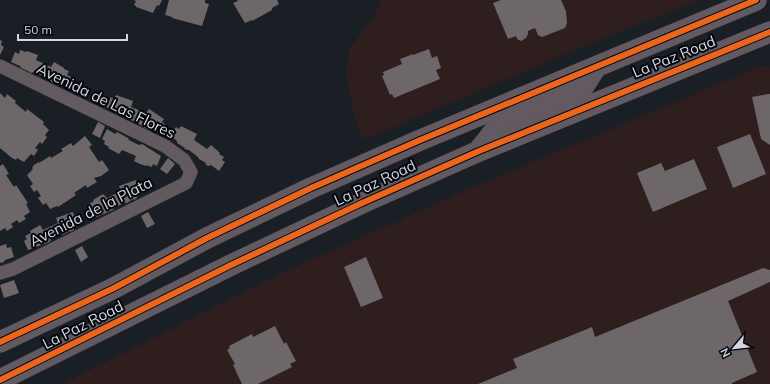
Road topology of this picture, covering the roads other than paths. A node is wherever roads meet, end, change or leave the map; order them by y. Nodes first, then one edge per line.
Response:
1 (756, 0) edge
2 (770, 32) edge
3 (0, 66) edge
4 (595, 68) junction
5 (479, 151) junction
6 (191, 172) joint
7 (0, 273) edge
8 (0, 342) edge
9 (0, 380) edge

1 - 4 main road, La Paz Road
2 - 5 main road, La Paz Road
3 - 6 street, Avenida de Las Flores
4 - 5 main road
4 - 8 main road, La Paz Road
5 - 9 main road, La Paz Road
6 - 7 street, Avenida de la Plata

